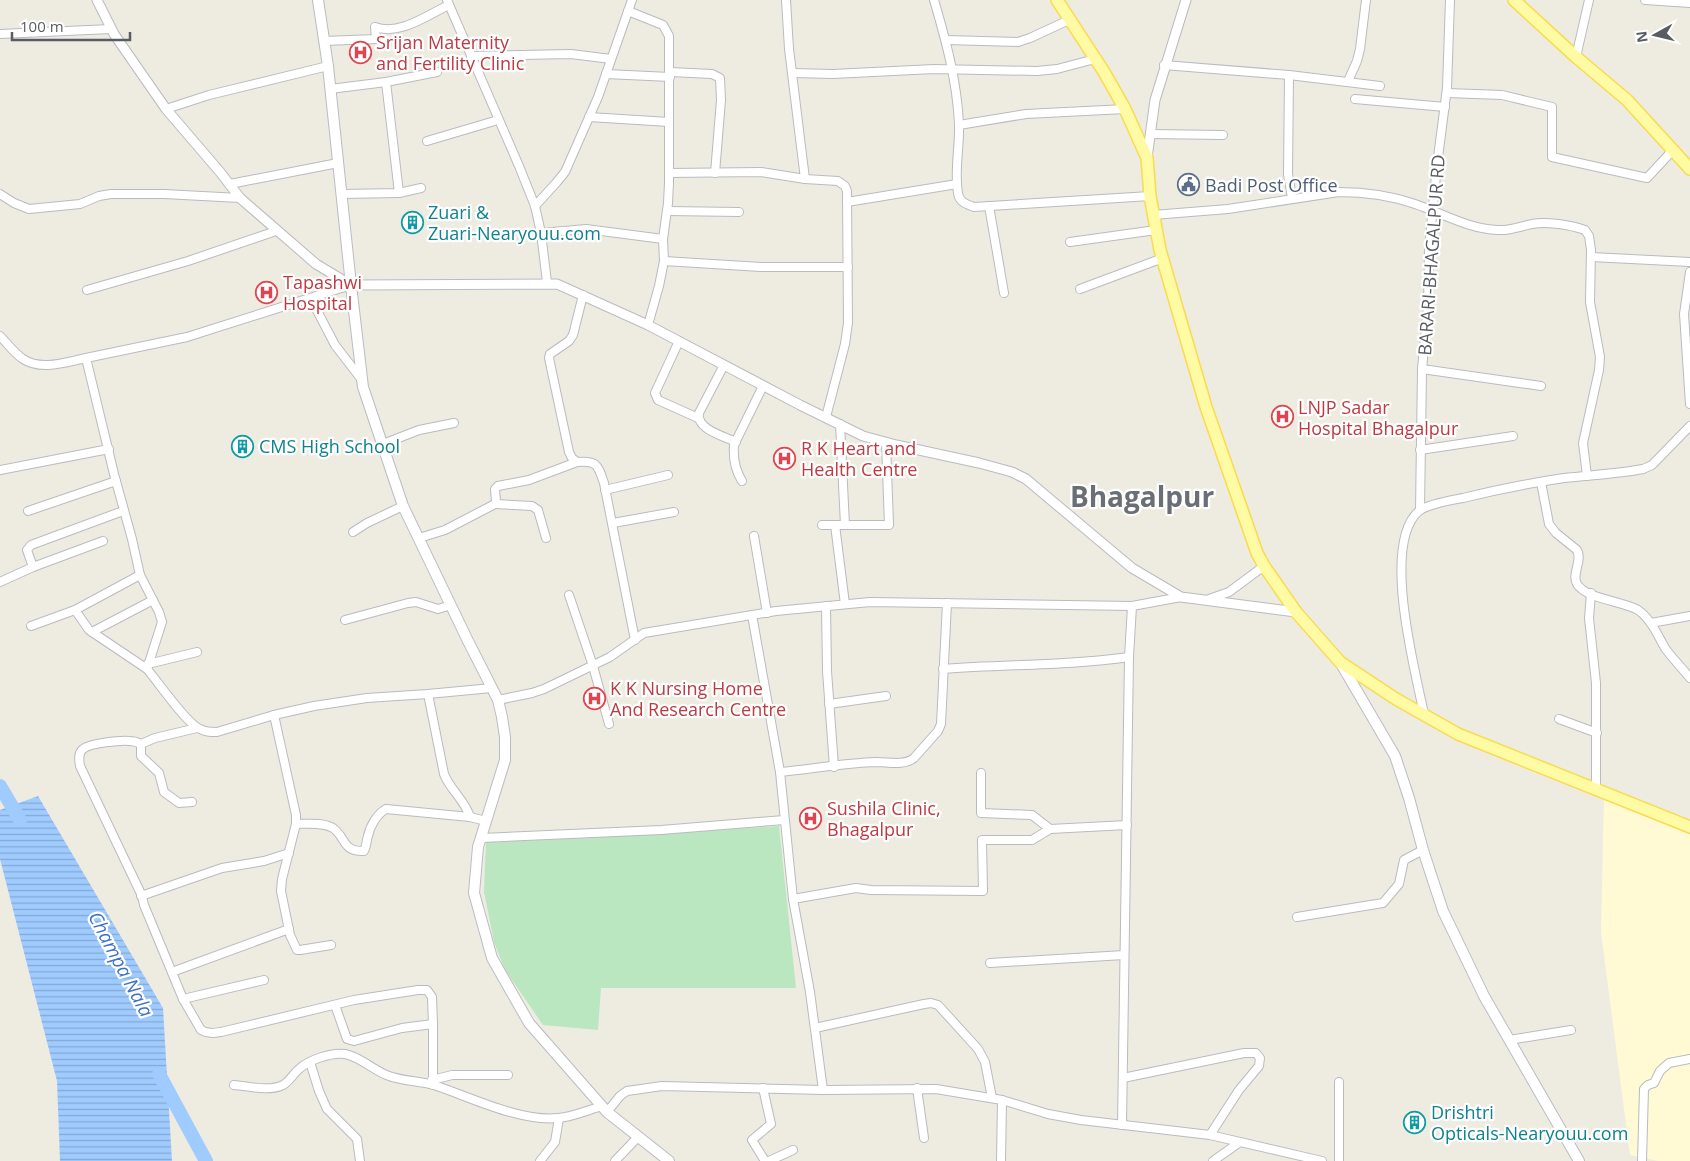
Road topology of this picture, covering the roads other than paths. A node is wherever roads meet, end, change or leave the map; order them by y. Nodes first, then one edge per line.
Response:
1 (98, 0) edge
2 (318, 0) edge
3 (632, 0) edge
4 (786, 0) edge
5 (934, 0) edge
6 (1057, 0) edge
7 (1186, 0) edge
8 (1366, 0) edge
9 (1450, 0) edge
10 (1514, 0) edge
11 (1589, 0) edge
12 (1645, 0) edge
13 (448, 2) edge
14 (1690, 3) edge
15 (628, 11) junction
16 (1069, 20) junction
17 (112, 29) junction
18 (0, 34) edge
19 (946, 40) junction
20 (324, 41) junction
21 (471, 56) junction
22 (1576, 57) junction
23 (611, 59) junction
24 (1095, 59) junction
25 (1164, 65) junction
26 (328, 66) junction
27 (954, 71) junction
28 (437, 72) dead end
29 (793, 73) junction
30 (606, 74) junction
31 (670, 75) junction
32 (1289, 75) junction
33 (1348, 81) junction
34 (386, 82) junction
35 (1380, 86) dead end
36 (330, 89) junction
37 (1447, 94) junction
38 (1355, 100) dead end
39 (1445, 107) junction
40 (166, 109) junction
41 (1125, 109) junction
42 (588, 118) junction
43 (498, 120) junction
44 (669, 122) junction
45 (959, 124) junction
46 (1150, 134) junction
47 (1223, 135) dead end
48 (427, 141) dead end
49 (1673, 150) junction
50 (1147, 158) junction
51 (338, 163) junction
52 (1690, 169) edge
53 (669, 173) junction
54 (715, 173) junction
55 (805, 179) junction
56 (230, 184) junction
57 (957, 184) junction
58 (421, 188) dead end
59 (399, 193) junction
60 (0, 194) edge
61 (341, 194) junction
62 (1150, 196) junction
63 (240, 198) junction
64 (1292, 198) junction
65 (847, 202) junction
66 (535, 206) junction
67 (989, 206) junction
68 (667, 211) junction
69 (739, 212) dead end
70 (1434, 212) junction
71 (1153, 215) junction
72 (276, 230) junction
73 (1156, 230) junction
74 (540, 233) junction
75 (663, 239) junction
76 (1070, 242) dead end
77 (1591, 257) junction
78 (1163, 258) junction
79 (664, 261) junction
80 (1690, 262) edge
81 (848, 267) junction
82 (1690, 272) edge
83 (548, 282) junction
84 (351, 285) junction
85 (1080, 289) dead end
86 (87, 290) dead end
87 (1004, 292) dead end
88 (583, 295) junction
89 (311, 298) junction
90 (1687, 309) edge
91 (648, 325) junction
92 (0, 336) edge
93 (680, 341) junction
94 (86, 358) junction
95 (724, 365) junction
96 (1422, 369) junction
97 (362, 380) junction
98 (763, 386) junction
99 (1540, 386) dead end
100 (1690, 404) edge
101 (826, 417) junction
102 (698, 418) junction
103 (454, 423) dead end
104 (840, 424) junction
105 (1690, 426) edge
106 (1513, 436) dead end
107 (736, 442) junction
108 (886, 442) junction
109 (383, 444) junction
110 (109, 449) junction
111 (1420, 450) junction
112 (577, 462) junction
113 (0, 470) edge
114 (668, 475) dead end
115 (1587, 476) junction
116 (116, 481) junction
117 (742, 481) dead end
118 (1541, 482) junction
119 (605, 490) junction
120 (495, 504) junction
121 (404, 506) junction
122 (1420, 510) junction
123 (28, 511) dead end
124 (124, 511) junction
125 (674, 512) dead end
126 (613, 522) junction
127 (822, 525) dead end
128 (835, 525) junction
129 (845, 525) junction
130 (353, 532) dead end
131 (754, 536) dead end
132 (419, 538) junction
133 (546, 538) dead end
134 (104, 541) dead end
135 (1264, 566) junction
136 (32, 567) junction
137 (140, 575) junction
138 (0, 582) edge
139 (1591, 593) junction
140 (569, 595) dead end
141 (1181, 597) junction
142 (153, 600) junction
143 (1202, 601) junction
144 (947, 603) junction
145 (845, 604) junction
146 (451, 605) junction
147 (826, 606) junction
148 (1132, 606) junction
149 (74, 610) junction
150 (1296, 612) junction
151 (767, 613) junction
152 (752, 616) junction
153 (1690, 616) edge
154 (346, 620) dead end
155 (1651, 623) junction
156 (30, 626) dead end
157 (92, 632) junction
158 (635, 640) junction
159 (197, 652) dead end
160 (1129, 657) junction
161 (1340, 662) junction
162 (593, 666) junction
163 (147, 667) junction
164 (944, 669) junction
165 (1690, 678) edge
166 (492, 688) junction
167 (428, 694) junction
168 (886, 696) dead end
169 (498, 700) junction
170 (829, 704) junction
171 (1424, 714) junction
172 (274, 715) junction
173 (1560, 719) dead end
174 (609, 724) dead end
175 (197, 728) junction
176 (1596, 733) junction
177 (141, 744) junction
178 (834, 766) junction
179 (780, 772) junction
180 (981, 773) dead end
181 (1596, 790) junction
182 (192, 802) dead end
183 (470, 817) junction
184 (784, 820) junction
185 (486, 821) junction
186 (296, 824) junction
187 (1127, 825) junction
188 (1690, 827) edge
189 (1050, 829) junction
190 (481, 838) junction
191 (1423, 850) junction
192 (288, 853) junction
193 (141, 896) junction
194 (793, 899) junction
195 (1297, 917) dead end
196 (289, 929) junction
197 (331, 945) dead end
198 (1124, 954) junction
199 (990, 963) dead end
200 (172, 972) junction
201 (264, 980) dead end
202 (183, 999) junction
203 (335, 1005) junction
204 (434, 1024) junction
205 (815, 1028) junction
206 (1571, 1030) dead end
207 (1509, 1040) junction
208 (1690, 1059) edge
209 (310, 1062) junction
210 (508, 1075) dead end
211 (1123, 1078) junction
212 (433, 1082) junction
213 (1339, 1082) dead end
214 (234, 1085) dead end
215 (763, 1088) junction
216 (917, 1088) junction
217 (823, 1090) junction
218 (992, 1098) junction
219 (1002, 1100) junction
220 (605, 1109) junction
221 (559, 1118) junction
222 (1122, 1125) junction
223 (1210, 1135) junction
224 (638, 1137) junction
225 (924, 1138) dead end
226 (1240, 1142) junction
227 (793, 1150) dead end
228 (360, 1161) edge
229 (540, 1161) edge
230 (615, 1161) edge
231 (669, 1161) edge
232 (765, 1161) edge
233 (769, 1161) edge
234 (1001, 1161) edge
235 (1213, 1161) edge
236 (1322, 1161) edge
237 (1339, 1161) edge
238 (1579, 1161) edge
239 (1642, 1161) edge

1 - 17 street
2 - 20 main road
3 - 15 street
4 - 29 street
5 - 19 street
6 - 16 main road
7 - 25 street
8 - 33 street
9 - 37 street, BARARI-BHAGALPUR RD
10 - 22 main road
11 - 22 street
12 - 14 street
13 - 20 street
13 - 21 street
15 - 23 street
15 - 31 street
16 - 19 street
16 - 24 main road
17 - 18 street
17 - 40 street
19 - 27 street
20 - 26 main road
21 - 23 street
21 - 43 street
22 - 49 main road
23 - 30 street
24 - 27 street
24 - 41 main road
25 - 32 street
25 - 46 street
26 - 36 main road
26 - 40 street
27 - 29 street
27 - 45 street
28 - 34 street
29 - 55 street
30 - 31 street
30 - 42 street
31 - 44 street
31 - 54 street
32 - 33 street
32 - 64 street
33 - 35 street
34 - 36 street
34 - 59 street
36 - 51 main road
37 - 39 street, BARARI-BHAGALPUR RD
37 - 49 street
38 - 39 street
39 - 70 street, BARARI-BHAGALPUR RD
40 - 56 street
41 - 45 street
41 - 50 main road
42 - 44 street
42 - 66 street
43 - 48 street
43 - 66 street
44 - 53 street
45 - 57 street
46 - 47 street
46 - 50 street
49 - 52 main road
50 - 62 main road
51 - 56 street
51 - 61 main road
53 - 54 street
53 - 68 street
54 - 55 street
55 - 65 street
56 - 63 street
57 - 65 street
57 - 67 street
58 - 59 street
59 - 61 street
60 - 63 street
61 - 84 main road
62 - 67 street
62 - 71 main road
63 - 72 street
64 - 70 street
64 - 71 street
65 - 81 street
66 - 74 street
67 - 87 street
68 - 69 street
68 - 75 street
70 - 77 street
70 - 96 street, BARARI-BHAGALPUR RD
71 - 73 main road
72 - 84 street
72 - 86 street
73 - 76 street
73 - 78 main road
74 - 75 street
74 - 83 street
75 - 79 street
77 - 80 street
77 - 115 street
78 - 85 street
78 - 135 main road
79 - 81 street
79 - 91 street
81 - 101 street
82 - 90 street
83 - 84 street
83 - 88 street
84 - 89 street
84 - 97 main road
88 - 91 street
88 - 112 street
89 - 94 street
89 - 97 street
90 - 100 street
91 - 93 street
92 - 94 street
93 - 95 street
93 - 102 street
94 - 110 street
95 - 98 street
95 - 102 street
96 - 99 street
96 - 111 street, BARARI-BHAGALPUR RD
97 - 109 main road
98 - 101 street
98 - 107 street
101 - 104 street
102 - 107 street
103 - 109 street
104 - 108 street
104 - 129 street
105 - 115 street
106 - 111 street
107 - 117 street
108 - 129 street
108 - 141 street
109 - 121 main road
110 - 113 street
110 - 116 street
111 - 122 street, BARARI-BHAGALPUR RD
112 - 119 street
112 - 120 street
114 - 119 street
115 - 118 street
116 - 123 street
116 - 124 street
118 - 122 street
118 - 139 street
119 - 126 street
120 - 132 street
120 - 133 street
121 - 130 street
121 - 132 main road
122 - 171 street
124 - 136 street
124 - 137 street
125 - 126 street
126 - 158 street
127 - 128 street
128 - 129 street
128 - 145 street
131 - 151 street
132 - 146 main road
134 - 136 street
135 - 143 street
135 - 150 main road
136 - 138 street
137 - 142 street
137 - 149 street
139 - 155 street
139 - 176 street
140 - 162 street
141 - 143 street
141 - 148 street
142 - 157 street
142 - 163 street
143 - 150 street
144 - 145 street
144 - 148 street
144 - 164 street
145 - 147 street
146 - 154 street
146 - 166 main road
147 - 151 street
147 - 170 street
148 - 160 street
149 - 156 street
149 - 157 street
150 - 161 main road
151 - 152 street
152 - 158 street
152 - 179 street
153 - 155 street
155 - 165 street
157 - 163 street
158 - 162 street
159 - 163 street
160 - 164 street
160 - 187 street
161 - 171 main road
161 - 191 main road
162 - 169 street
162 - 174 street
163 - 175 street
164 - 178 street
166 - 167 street
166 - 169 main road
167 - 172 street
167 - 183 street
168 - 170 street
169 - 185 main road
170 - 178 street
171 - 181 main road
172 - 175 street
172 - 186 street
173 - 176 street
175 - 177 street
176 - 181 street
177 - 182 street
177 - 193 street
178 - 179 street
179 - 184 street
180 - 189 street
181 - 188 main road
183 - 185 street
183 - 186 street
184 - 190 street
184 - 194 street
185 - 190 main road
186 - 192 street
187 - 189 street
187 - 198 street
189 - 194 street
190 - 220 main road
191 - 195 street
191 - 207 main road
192 - 193 street
192 - 196 street
193 - 200 street
194 - 205 street
196 - 197 street
196 - 200 street
198 - 199 street
198 - 211 street
200 - 202 street
201 - 202 street
202 - 203 street
203 - 204 street
203 - 204 street
204 - 212 street
205 - 217 street
205 - 218 street
206 - 207 street
207 - 238 main road
208 - 239 street
209 - 212 street
209 - 214 street
209 - 228 street
210 - 212 street
211 - 222 street
211 - 223 street
212 - 221 street
213 - 237 street
215 - 217 street
215 - 220 street
215 - 232 street
216 - 217 street
216 - 218 street
216 - 225 street
218 - 219 street
219 - 222 street
219 - 234 street
220 - 221 street
220 - 224 main road
221 - 229 street
222 - 223 street
223 - 226 street
224 - 230 street
224 - 231 main road
226 - 235 street
226 - 236 street
227 - 233 street

